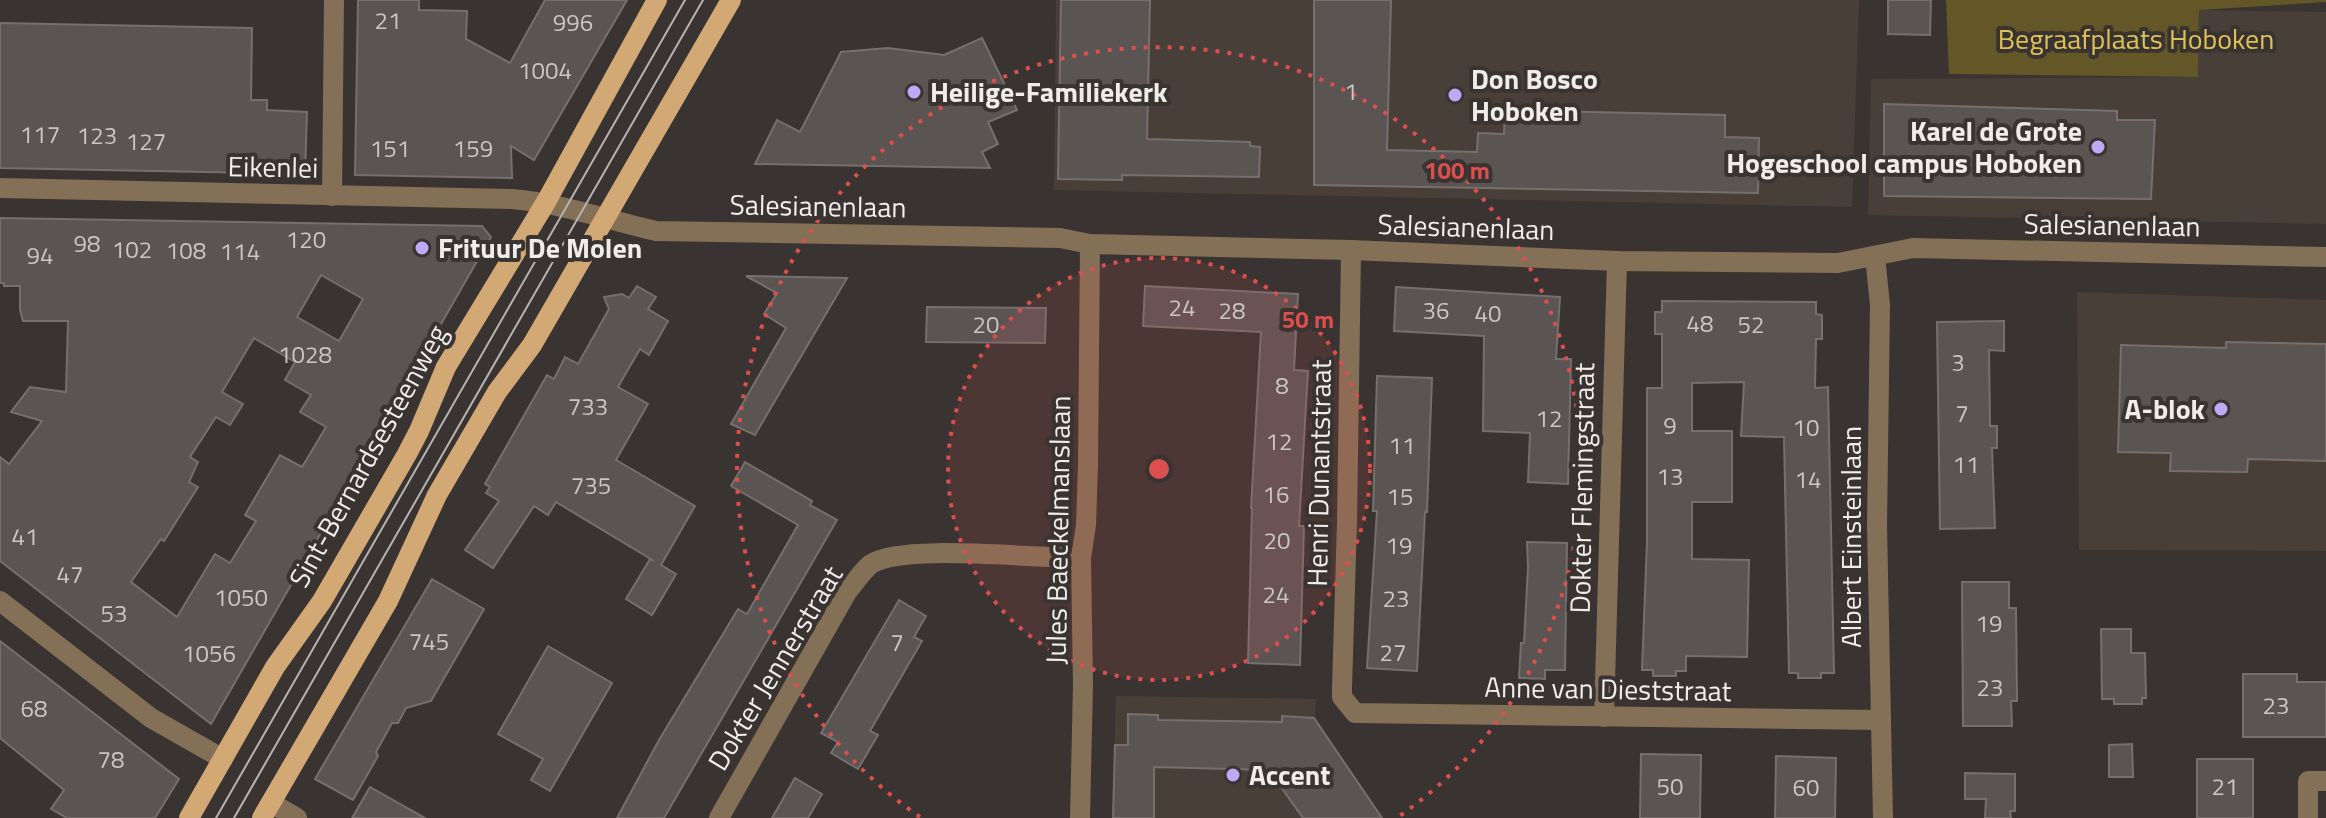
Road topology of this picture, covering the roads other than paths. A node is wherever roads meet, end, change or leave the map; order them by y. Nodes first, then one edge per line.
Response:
1 (334, 0) edge
2 (657, 0) edge
3 (731, 0) edge
4 (0, 188) edge
5 (332, 196) junction
6 (546, 202) junction
7 (604, 219) junction
8 (1090, 244) junction
9 (1351, 250) junction
10 (1875, 256) junction
11 (2326, 257) edge
12 (1617, 261) junction
13 (1081, 557) junction
14 (0, 601) edge
15 (1342, 697) joint
16 (1604, 717) junction
17 (1881, 720) junction
18 (223, 759) junction
19 (2326, 781) edge
20 (266, 810) edge
21 (189, 818) edge
22 (297, 818) edge
23 (719, 818) edge
24 (1080, 818) edge
25 (1883, 818) edge
26 (2308, 818) edge

1 - 5 street
2 - 6 main road, Sint-Bernardsesteenweg
3 - 7 main road
4 - 5 street, Eikenlei
5 - 6 street, Eikenlei
6 - 7 street
6 - 18 main road, Sint-Bernardsesteenweg
7 - 8 street, Salesianenlaan
7 - 20 main road
8 - 9 street, Salesianenlaan
8 - 13 street, Jules Baeckelmanslaan
9 - 12 street, Salesianenlaan
9 - 15 street, Henri Dunantstraat
10 - 11 street, Salesianenlaan
10 - 12 street, Salesianenlaan
10 - 17 street, Albert Einsteinlaan
12 - 16 street, Dokter Flemingstraat
13 - 23 street, Dokter Jennerstraat
13 - 24 street, Jules Baeckelmanslaan
14 - 18 street
15 - 16 street, Anne van Dieststraat
16 - 17 street, Anne van Dieststraat
17 - 25 street, Albert Einsteinlaan
18 - 21 main road, Sint-Bernardsesteenweg
19 - 26 street
20 - 22 street

